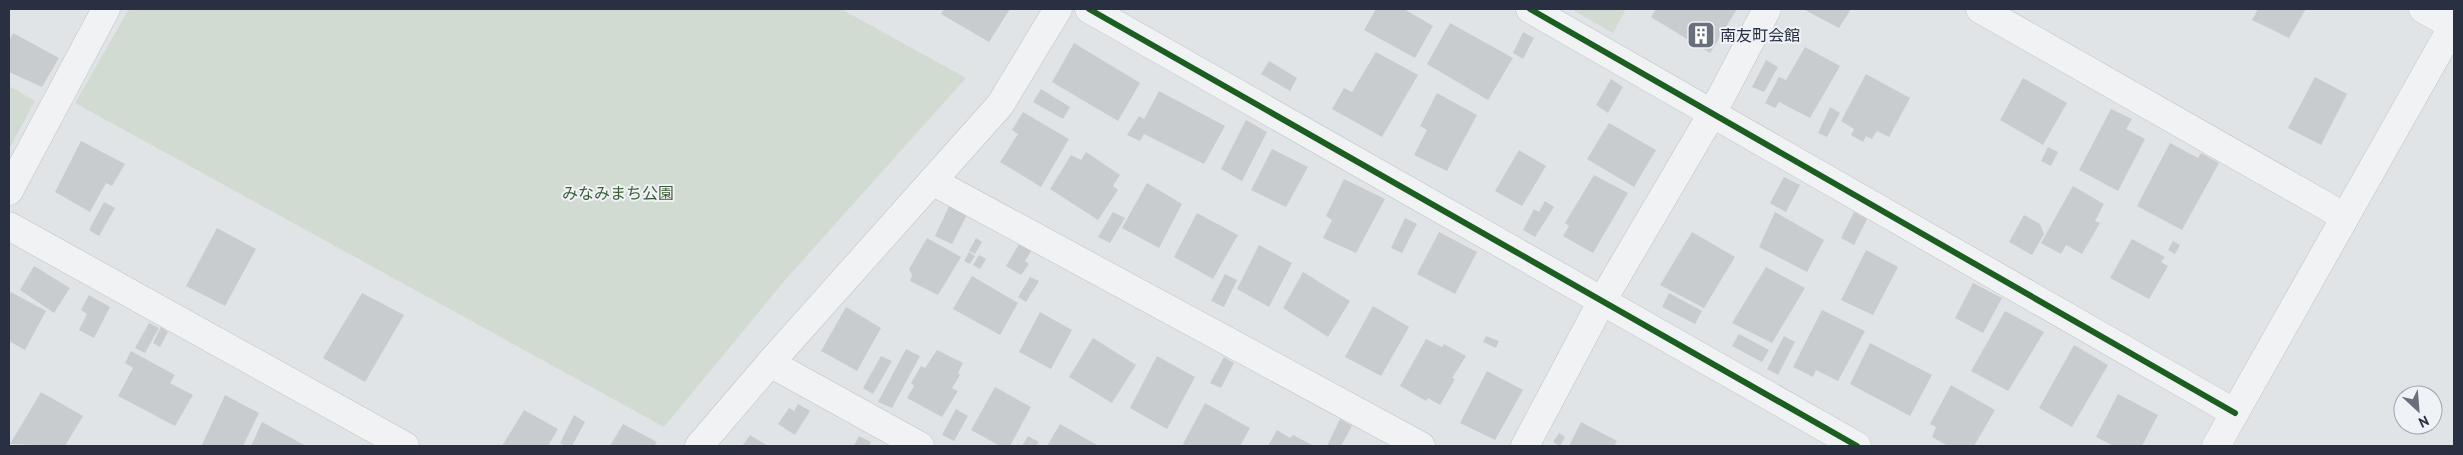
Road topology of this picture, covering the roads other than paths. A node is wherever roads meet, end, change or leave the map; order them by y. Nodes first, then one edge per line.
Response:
1 (1058, 9) edge
2 (1089, 9) edge
3 (1530, 9) edge
4 (1767, 9) edge
5 (1980, 9) edge
6 (2423, 9) edge
7 (104, 10) edge
8 (2454, 25) edge
9 (1713, 112) junction
10 (932, 181) junction
11 (9, 191) edge
12 (2345, 218) junction
13 (9, 226) edge
14 (1602, 301) junction
15 (770, 363) junction
16 (2235, 413) junction
17 (372, 438) edge
18 (406, 446) edge
19 (699, 446) edge
20 (920, 446) edge
21 (1421, 446) edge
22 (1525, 446) edge
23 (1857, 446) edge
24 (2216, 446) edge

1 - 10 street
2 - 14 street
3 - 9 street
4 - 9 street
5 - 12 street
6 - 8 street
7 - 11 street
8 - 12 street
9 - 14 street
9 - 16 street
10 - 15 street
10 - 21 street
12 - 16 street
13 - 17 street
14 - 22 street
14 - 23 street
15 - 19 street
15 - 20 street
16 - 24 street
17 - 18 street

